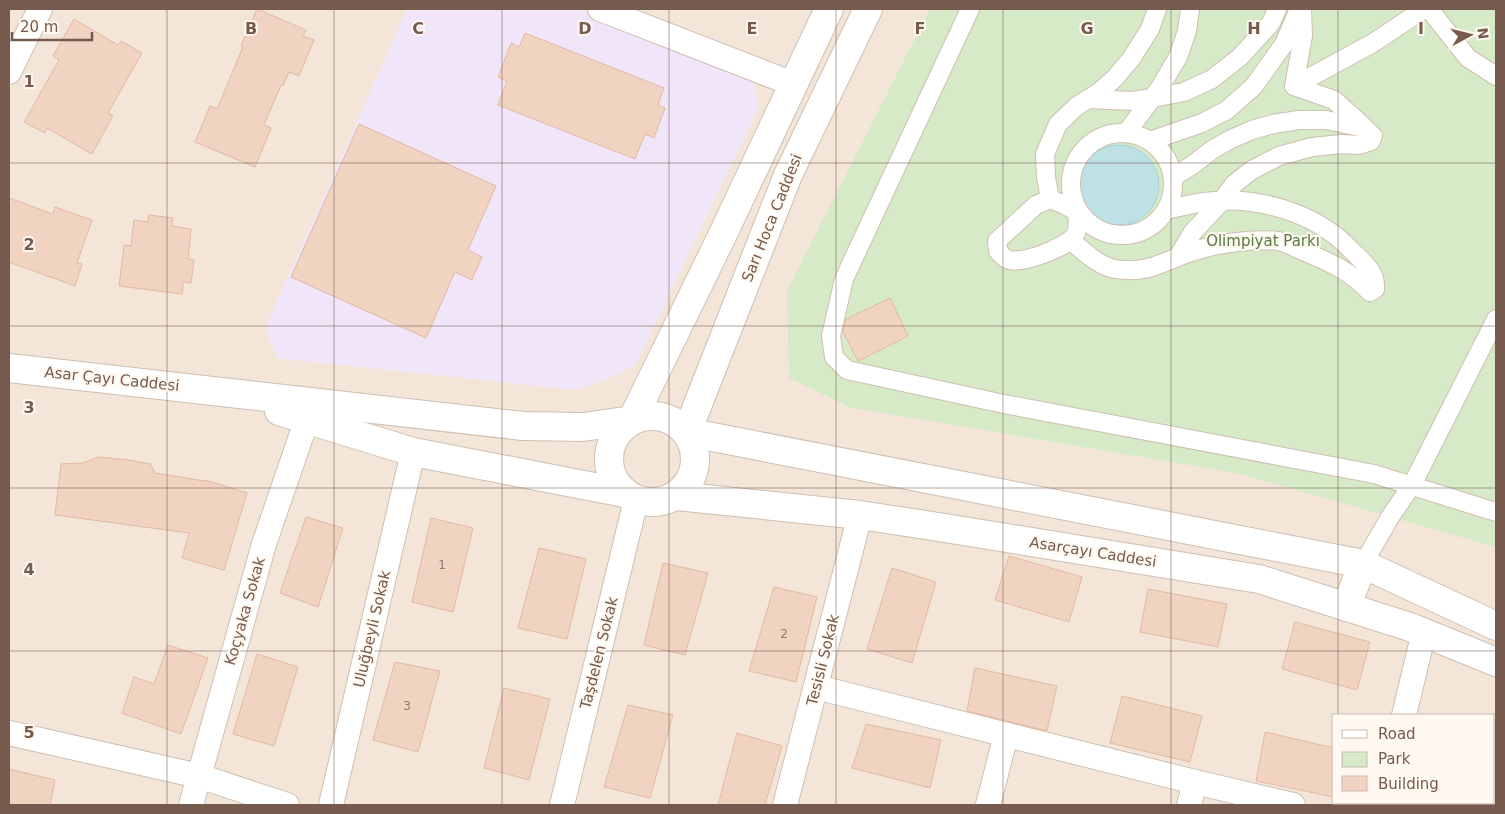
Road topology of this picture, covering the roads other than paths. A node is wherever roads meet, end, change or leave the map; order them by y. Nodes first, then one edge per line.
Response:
1 (40, 9) edge
2 (600, 9) edge
3 (829, 9) edge
4 (868, 9) edge
5 (970, 9) edge
6 (1157, 9) edge
7 (1190, 9) edge
8 (1277, 9) edge
9 (1300, 9) edge
10 (1424, 9) edge
11 (1429, 9) edge
12 (9, 72) edge
13 (1496, 76) edge
14 (793, 84) junction
15 (1294, 86) junction
16 (1152, 98) junction
17 (1088, 99) junction
18 (1365, 128) junction
19 (1126, 133) junction
20 (1150, 142) junction
21 (1173, 177) junction
22 (1050, 199) junction
23 (1221, 202) junction
24 (1166, 210) junction
25 (1078, 212) junction
26 (1071, 241) junction
27 (1178, 257) junction
28 (1496, 318) edge
29 (9, 368) edge
30 (215, 391) junction
31 (307, 419) junction
32 (632, 420) junction
33 (687, 432) junction
34 (413, 452) junction
35 (1412, 485) junction
36 (630, 496) junction
37 (677, 496) junction
38 (1496, 512) edge
39 (860, 515) junction
40 (1363, 564) junction
41 (1346, 607) junction
42 (1496, 626) edge
43 (1424, 632) junction
44 (1496, 662) edge
45 (816, 687) junction
46 (1404, 714) edge
47 (9, 733) edge
48 (1006, 735) junction
49 (199, 776) junction
50 (1195, 782) junction
51 (191, 805) edge
52 (287, 805) edge
53 (330, 805) edge
54 (562, 805) edge
55 (785, 805) edge
56 (988, 805) edge
57 (1189, 805) edge
58 (1293, 805) edge

1 - 12 street
2 - 14 street
3 - 14 street
4 - 33 street, Sarı Hoca Caddesi
5 - 35 street
6 - 17 street
7 - 16 street
8 - 16 street
9 - 15 street
9 - 20 street
10 - 15 street
11 - 13 street
14 - 32 street
15 - 18 street
16 - 17 street
16 - 19 street
17 - 22 street
18 - 21 street
18 - 23 street
19 - 20 street
19 - 25 street
20 - 21 street
21 - 24 street
22 - 25 street
22 - 26 street
23 - 24 street
23 - 27 street
23 - 27 street
24 - 25 street
25 - 26 street
26 - 27 street
28 - 35 street
29 - 30 street, Asar Çayı Caddesi
30 - 31 street
30 - 32 street
31 - 34 street
31 - 49 street, Koçyaka Sokak
32 - 33 street
32 - 36 street
33 - 37 street
33 - 40 street
34 - 36 street
34 - 53 street, Uluğbeyli Sokak
35 - 38 street
35 - 40 street
36 - 37 street
36 - 54 street, Taşdelen Sokak
37 - 39 street, Asarçayı Caddesi
39 - 41 street, Asarçayı Caddesi
39 - 45 street, Tesisli Sokak
40 - 41 street
40 - 42 street
41 - 43 street, Asarçayı Caddesi
43 - 44 street, Asarçayı Caddesi
43 - 46 street
45 - 48 street
45 - 55 street, Tesisli Sokak
47 - 49 street
48 - 50 street
48 - 56 street
49 - 51 street, Koçyaka Sokak
49 - 52 street
50 - 57 street
50 - 58 street

